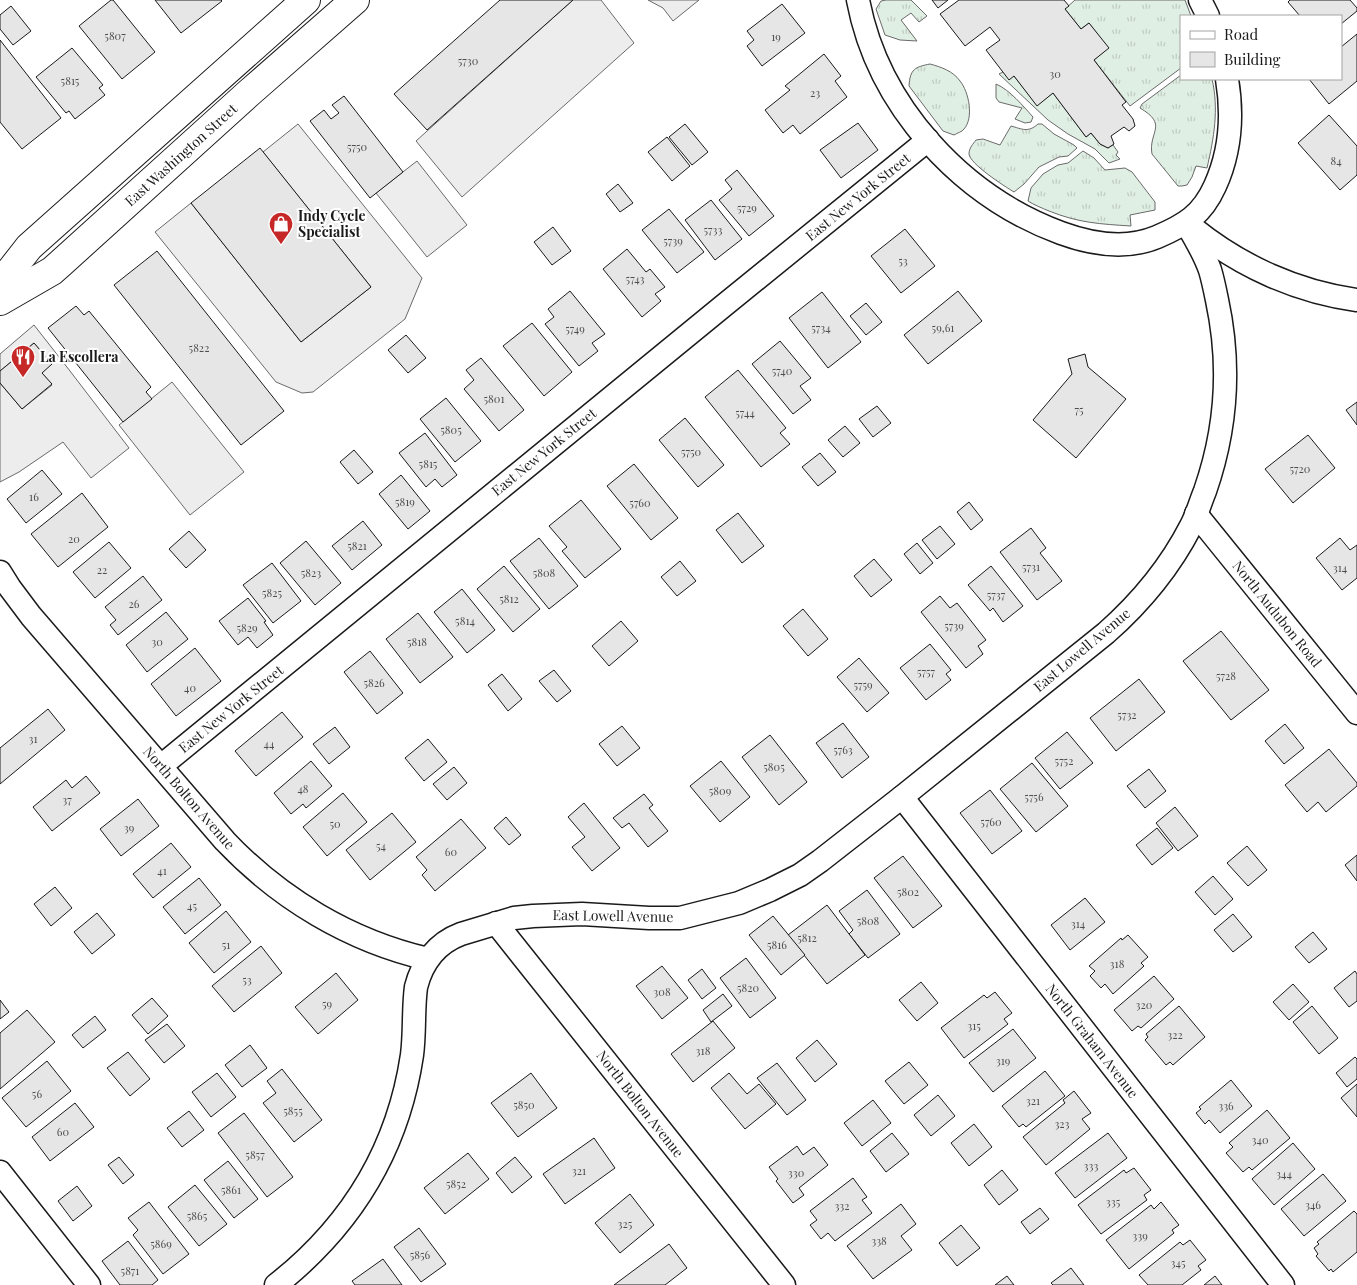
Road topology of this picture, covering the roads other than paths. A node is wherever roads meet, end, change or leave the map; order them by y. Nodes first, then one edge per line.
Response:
1 (306, 0) edge
2 (355, 0) edge
3 (858, 0) edge
4 (1200, 0) edge
5 (1208, 15) edge
6 (1227, 80) edge
7 (928, 140) junction
8 (1186, 222) junction
9 (0, 284) edge
10 (1357, 300) edge
11 (0, 301) edge
12 (1196, 514) junction
13 (0, 572) edge
14 (1357, 713) edge
15 (161, 766) junction
16 (902, 797) junction
17 (496, 923) junction
18 (428, 959) junction
19 (0, 1172) edge
20 (89, 1285) edge
21 (276, 1285) edge
22 (784, 1285) edge
23 (1283, 1285) edge

1 - 9 main road
2 - 11 main road, East Washington Street
3 - 7 street
4 - 5 street
6 - 8 street
7 - 8 street
7 - 15 street, East New York Street
8 - 10 street
8 - 12 street, East Lowell Avenue
12 - 14 street, North Audubon Road
12 - 16 street, East Lowell Avenue
13 - 15 street, North Bolton Avenue
15 - 18 street, North Bolton Avenue
16 - 17 street, East Lowell Avenue
16 - 23 street, North Graham Avenue
17 - 18 street, East Lowell Avenue
17 - 22 street, North Bolton Avenue
18 - 21 street
19 - 20 street

